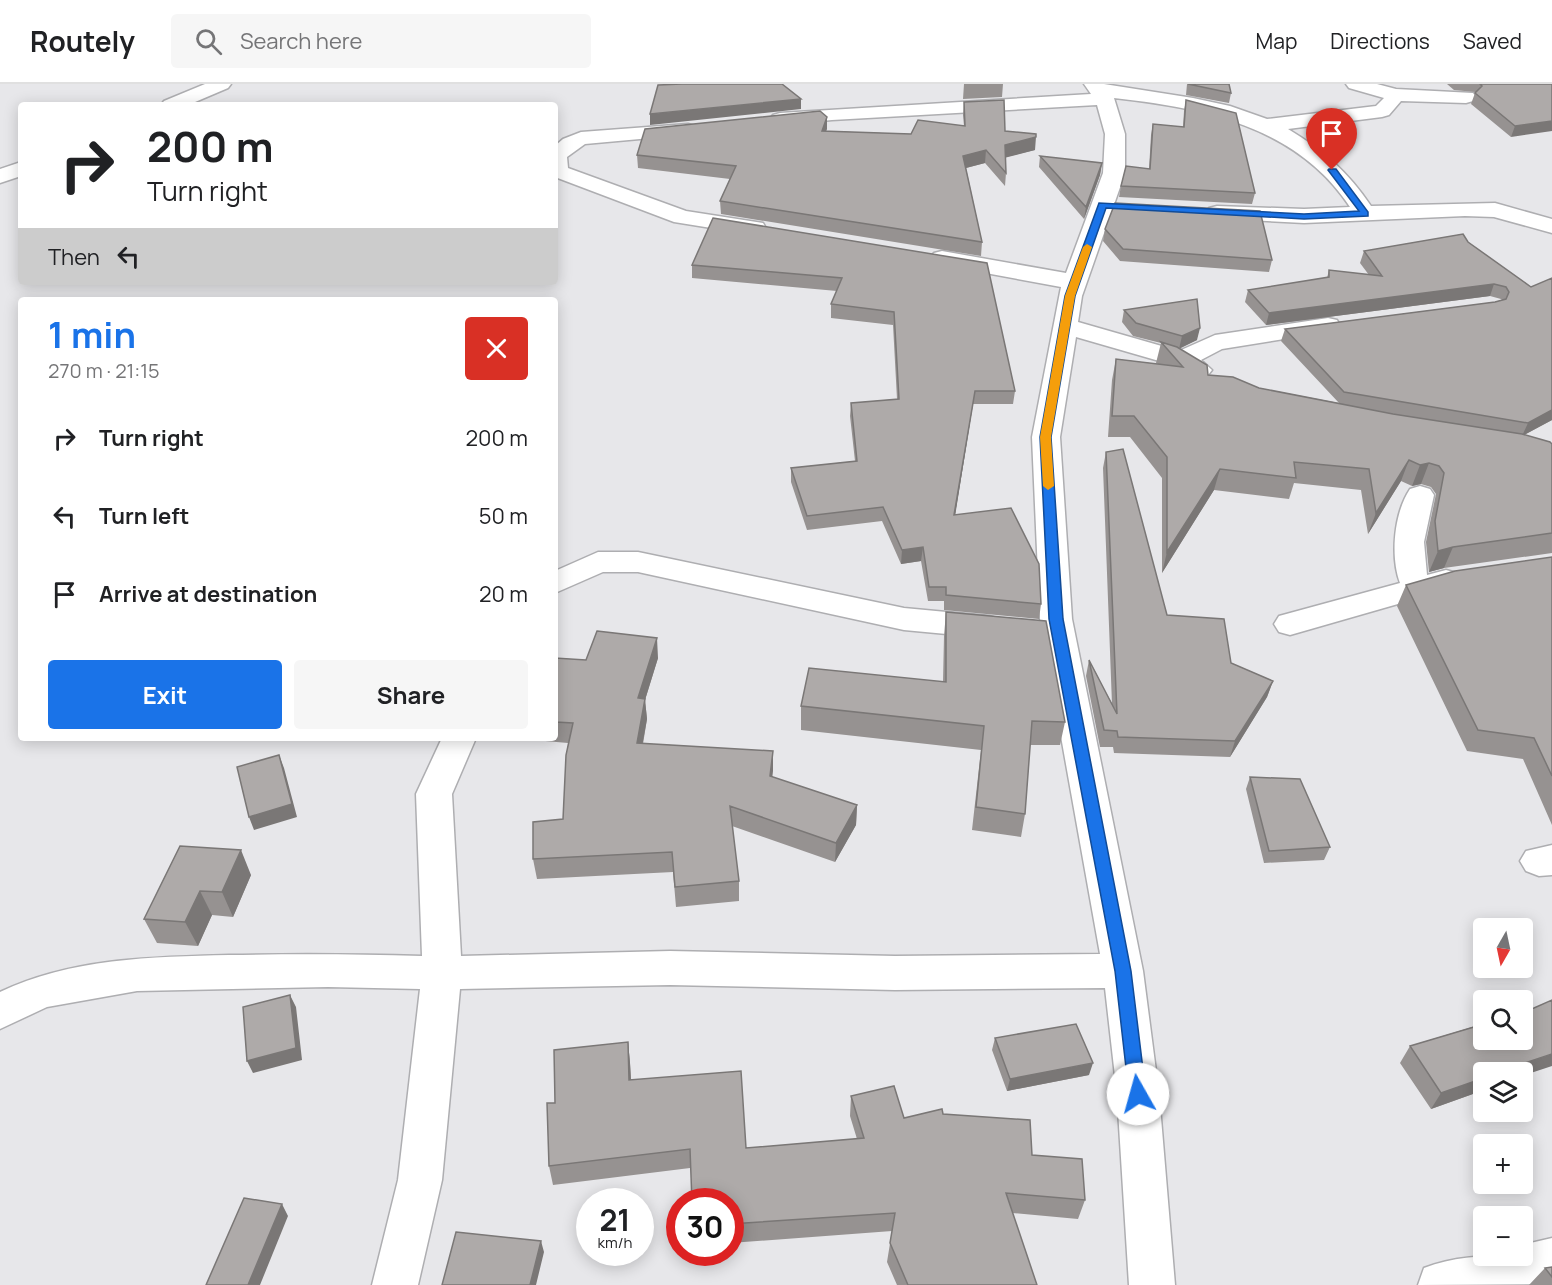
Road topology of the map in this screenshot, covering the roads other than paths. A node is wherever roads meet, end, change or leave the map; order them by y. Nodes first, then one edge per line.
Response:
1 (221, 84) edge
2 (1356, 84) edge
3 (1099, 91) edge
4 (1395, 95) junction
5 (1466, 97) dead end
6 (178, 102) edge
7 (766, 121) edge
8 (1268, 125) junction
9 (704, 128) edge
10 (558, 154) edge
11 (18, 169) edge
12 (558, 171) edge
13 (0, 177) edge
14 (1197, 212) edge
15 (1365, 214) junction
16 (1552, 226) edge
17 (776, 231) edge
18 (917, 254) edge
19 (1075, 282) junction
20 (1353, 322) edge
21 (1065, 326) junction
22 (1182, 360) junction
23 (1221, 383) edge
24 (1420, 495) dead end
25 (1476, 575) edge
26 (558, 582) edge
27 (1417, 588) junction
28 (1290, 624) dead end
29 (1035, 631) junction
30 (458, 741) edge
31 (1123, 971) junction
32 (441, 973) junction
33 (0, 1011) edge
34 (1552, 1261) edge
35 (1468, 1283) edge
36 (395, 1285) edge
37 (1152, 1285) edge

1 - 6 main road
2 - 4 main road
3 - 7 main road
3 - 8 main road
3 - 19 main road
4 - 5 main road
4 - 8 main road
8 - 15 main road
9 - 10 main road
11 - 13 main road
12 - 17 main road
14 - 15 main road
15 - 16 main road
18 - 19 main road
19 - 21 main road
20 - 22 main road
21 - 22 main road
21 - 29 main road
22 - 23 main road
24 - 27 main road
25 - 27 main road
26 - 29 main road
27 - 28 main road
29 - 31 main road
30 - 32 main road
31 - 32 main road
31 - 37 main road
32 - 33 main road
32 - 36 main road
34 - 35 main road

